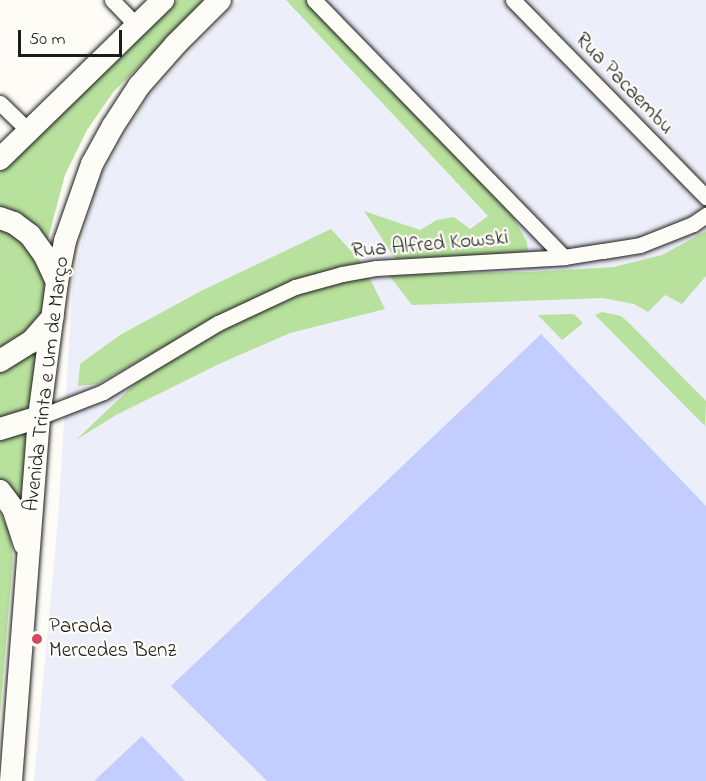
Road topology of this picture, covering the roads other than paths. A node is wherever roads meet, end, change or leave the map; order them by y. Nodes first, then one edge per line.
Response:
1 (112, 0) edge
2 (163, 0) edge
3 (220, 0) edge
4 (314, 0) edge
5 (513, 0) edge
6 (137, 26) junction
7 (0, 103) edge
8 (29, 131) junction
9 (0, 159) edge
10 (706, 197) edge
11 (706, 215) edge
12 (0, 218) edge
13 (564, 257) junction
14 (57, 282) junction
15 (53, 317) junction
16 (0, 361) edge
17 (39, 417) junction
18 (0, 429) edge
19 (0, 490) edge
20 (28, 554) junction
21 (11, 781) edge

1 - 6 street
2 - 6 main road
3 - 14 main road, Avenida Trinta e Um de Março
4 - 13 street
5 - 10 street, Rua Pacaembu
6 - 8 main road
7 - 8 street
8 - 9 main road
11 - 13 street, Rua Alfred Kowski
12 - 14 main road
13 - 17 street, Rua Alfred Kowski
14 - 15 main road, Avenida Trinta e Um de Março
15 - 16 main road
15 - 17 main road, Avenida Trinta e Um de Março
17 - 18 main road
17 - 20 main road, Avenida Trinta e Um de Março
19 - 20 main road
20 - 21 main road, Avenida Trinta e Um de Março

